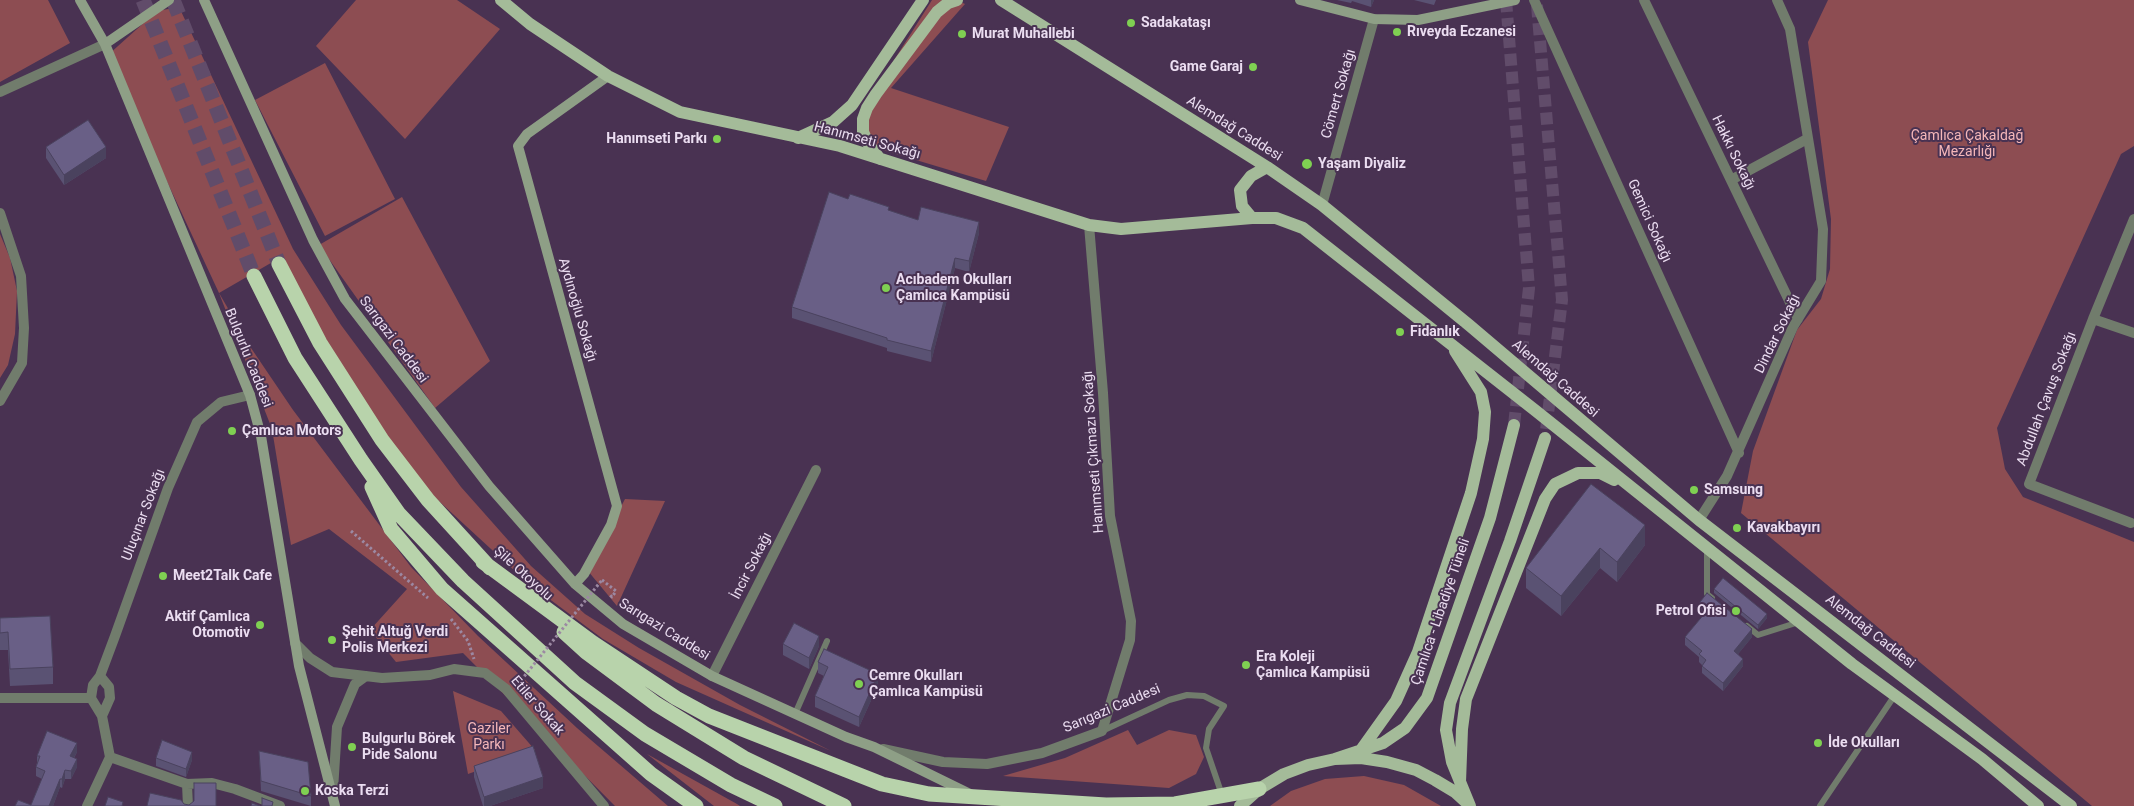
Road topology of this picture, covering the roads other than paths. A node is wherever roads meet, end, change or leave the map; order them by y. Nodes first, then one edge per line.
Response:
1 (80, 0) edge
2 (169, 0) edge
3 (204, 0) edge
4 (501, 0) edge
5 (923, 0) edge
6 (957, 0) edge
7 (1001, 0) edge
8 (1300, 0) edge
9 (1515, 0) edge
10 (1534, 0) edge
11 (1644, 0) edge
12 (1777, 0) edge
13 (1499, 2) edge
14 (1374, 19) junction
15 (105, 44) junction
16 (608, 76) junction
17 (0, 92) edge
18 (798, 138) junction
19 (1807, 139) junction
20 (880, 159) junction
21 (1267, 167) junction
22 (1731, 180) junction
23 (1322, 205) junction
24 (0, 213) edge
25 (1252, 218) junction
26 (2134, 219) edge
27 (1089, 225) junction
28 (279, 264) tunnel mouth
29 (254, 276) tunnel mouth
30 (2093, 318) junction
31 (1798, 319) junction
32 (2134, 333) edge
33 (1450, 342) junction
34 (250, 395) junction
35 (0, 401) edge
36 (1514, 424) tunnel mouth
37 (1545, 438) tunnel mouth
38 (1739, 453) junction
39 (361, 460) junction
40 (816, 470) dead end
41 (1638, 493) junction
42 (1699, 520) junction
43 (2133, 521) edge
44 (1707, 549) junction
45 (483, 562) junction
46 (575, 584) junction
47 (1722, 605) edge
48 (1800, 622) junction
49 (1743, 623) edge
50 (827, 641) dead end
51 (295, 643) junction
52 (100, 676) junction
53 (366, 676) junction
54 (712, 676) junction
55 (1895, 694) junction
56 (0, 698) edge
57 (90, 698) junction
58 (795, 714) junction
59 (102, 716) junction
60 (1102, 731) junction
61 (874, 747) junction
62 (1361, 750) junction
63 (110, 757) junction
64 (1335, 760) junction
65 (1460, 782) junction
66 (187, 784) junction
67 (1259, 789) junction
68 (333, 790) junction
69 (1222, 796) junction
70 (977, 798) junction
71 (1469, 805) edge
72 (87, 806) edge
73 (188, 806) edge
74 (280, 806) edge
75 (335, 806) edge
76 (604, 806) edge
77 (696, 806) edge
78 (776, 806) edge
79 (844, 806) edge
80 (1240, 806) edge
81 (1820, 806) edge
82 (2038, 806) edge
83 (2071, 806) edge

1 - 15 main road, Bulgurlu Caddesi
2 - 15 main road
3 - 46 main road, Sarıgazi Caddesi
4 - 16 main road, Hanımseti Sokağı
5 - 18 main road
6 - 20 main road
7 - 21 main road, Alemdağ Caddesi
8 - 14 main road
9 - 13 main road
10 - 38 street, Gemici Sokağı
11 - 22 street, Hakkı Sokağı
12 - 19 street, Dindar Sokağı
13 - 14 main road
14 - 23 street, Cömert Sokağı
15 - 17 street
15 - 34 main road, Bulgurlu Caddesi
16 - 18 main road, Hanımseti Sokağı
16 - 46 main road, Aydınoğlu Sokağı
18 - 20 main road, Hanımseti Sokağı
19 - 22 street
19 - 31 street, Dindar Sokağı
20 - 27 main road, Hanımseti Sokağı
21 - 23 main road, Alemdağ Caddesi
21 - 25 main road
22 - 31 street, Hakkı Sokağı
23 - 42 main road, Alemdağ Caddesi
24 - 35 street
25 - 27 main road, Hanımseti Sokağı
25 - 33 main road
26 - 30 street
27 - 60 street, Hanımseti Çıkmazı Sokağı
28 - 45 highway, Şile Otoyolu
29 - 39 highway
30 - 32 street
30 - 43 street, Abdullah Çavuş Sokağı
31 - 38 street, Dindar Sokağı
33 - 41 main road
33 - 62 main road
34 - 51 main road, Bulgurlu Caddesi
34 - 52 street, Uluçınar Sokağı
36 - 62 main road, Çamlıca - Libadiye Tüneli
37 - 65 main road
38 - 42 street, Dindar Sokağı
39 - 77 highway
39 - 78 highway
40 - 54 street, İncir Sokağı
41 - 44 main road
41 - 65 main road
42 - 83 main road, Alemdağ Caddesi
44 - 47 lane
44 - 48 main road
45 - 70 highway
45 - 79 highway, Şile Otoyolu
46 - 54 main road, Sarıgazi Caddesi
48 - 49 lane
48 - 55 main road
50 - 58 lane
51 - 53 street, Etiler Sokak
51 - 68 main road, Bulgurlu Caddesi
52 - 57 street, Uluçınar Sokağı
52 - 59 street
53 - 68 street
53 - 76 street, Etiler Sokak
54 - 58 main road, Sarıgazi Caddesi
55 - 81 lane
55 - 82 main road
56 - 57 street
57 - 59 street
58 - 61 main road, Sarıgazi Caddesi
59 - 63 street
60 - 61 street, Sarıgazi Caddesi
60 - 69 lane, Sarıgazi Caddesi
61 - 70 main road
62 - 64 main road, Çamlıca - Libadiye Tüneli
63 - 66 street
63 - 72 street
64 - 67 main road
64 - 71 main road
65 - 71 main road
66 - 73 street
66 - 74 street
67 - 69 highway
67 - 80 main road
68 - 75 main road, Bulgurlu Caddesi
69 - 70 highway

